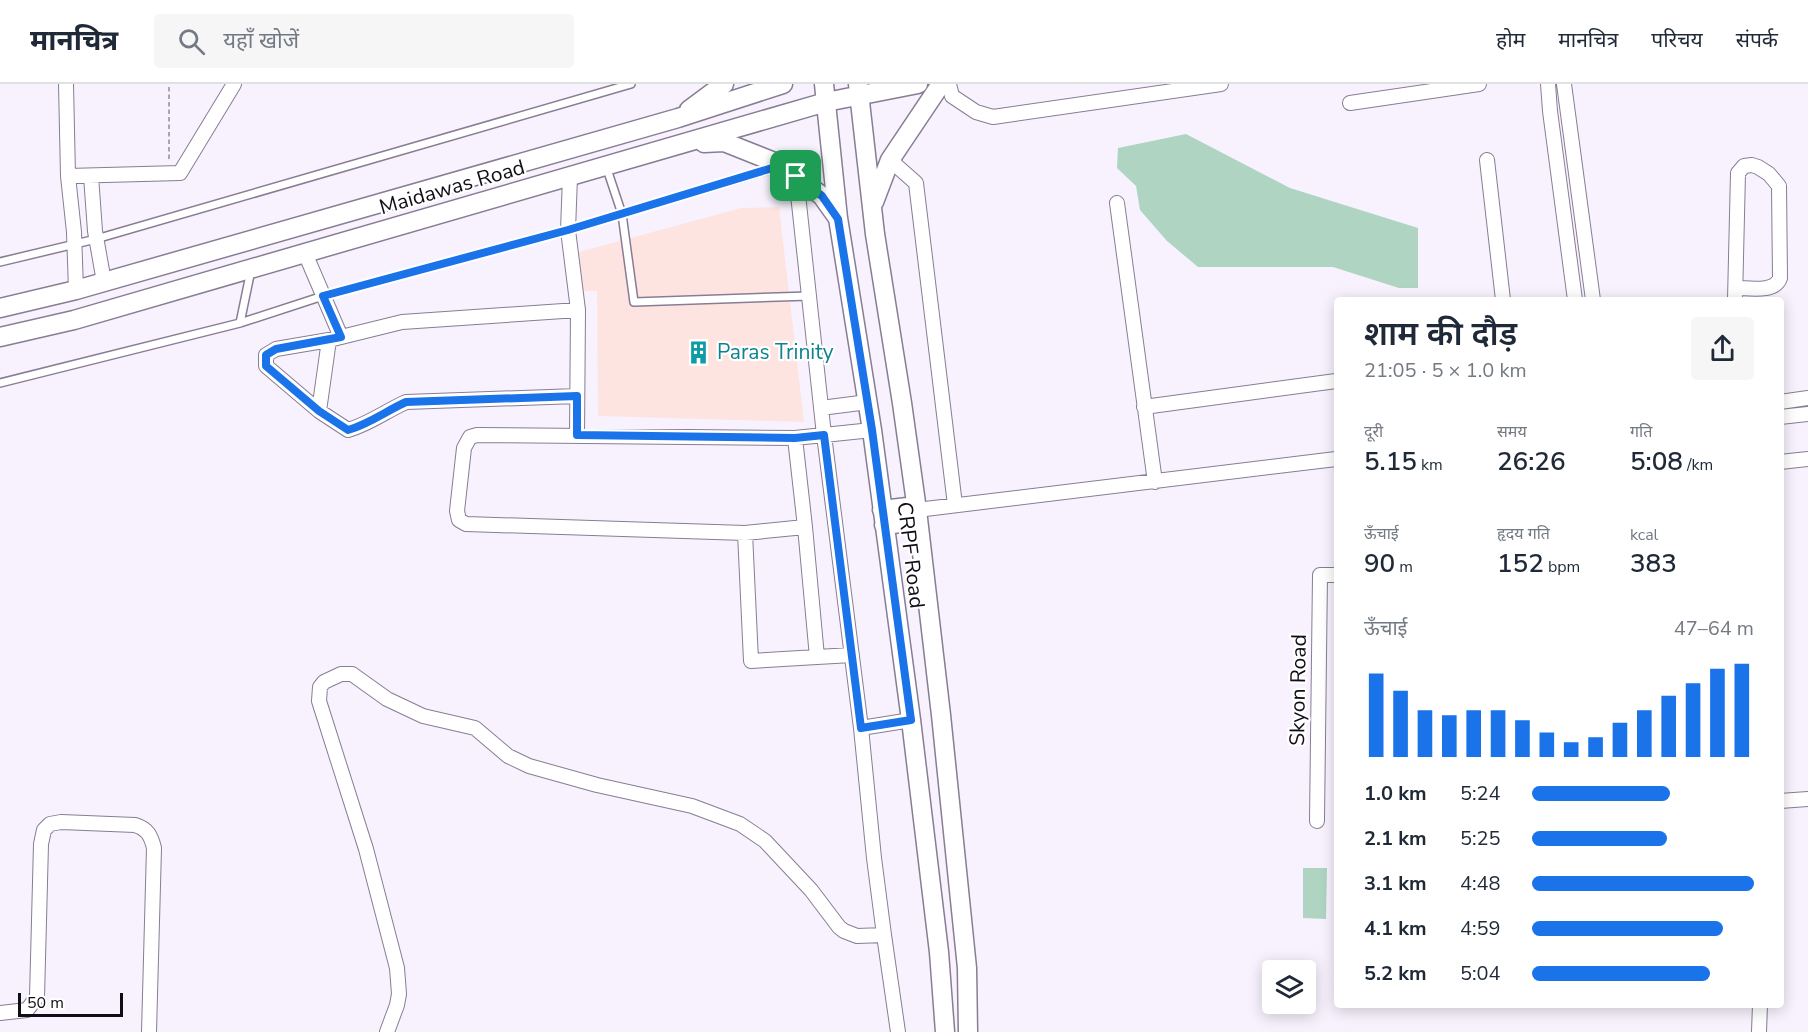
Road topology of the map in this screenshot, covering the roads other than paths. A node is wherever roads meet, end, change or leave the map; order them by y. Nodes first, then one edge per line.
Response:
1 (66, 84) edge
2 (234, 84) edge
3 (631, 84) edge
4 (724, 84) edge
5 (783, 84) edge
6 (918, 84) edge
7 (941, 84) edge
8 (949, 84) edge
9 (1221, 84) edge
10 (1479, 84) edge
11 (1548, 84) edge
12 (1564, 84) edge
13 (858, 89) edge
14 (825, 93) edge
15 (1350, 103) dead end
16 (1566, 106) junction
17 (1550, 111) junction
18 (678, 118) junction
19 (682, 145) junction
20 (890, 160) junction
21 (1487, 160) dead end
22 (606, 166) junction
23 (789, 171) junction
24 (68, 176) junction
25 (91, 176) junction
26 (570, 177) junction
27 (1117, 203) dead end
28 (872, 209) junction
29 (622, 214) junction
30 (838, 219) junction
31 (568, 230) junction
32 (96, 239) junction
33 (74, 243) junction
34 (305, 253) junction
35 (0, 262) edge
36 (251, 269) junction
37 (104, 282) junction
38 (76, 290) junction
39 (1735, 294) edge
40 (323, 296) junction
41 (809, 296) junction
42 (1503, 297) edge
43 (1575, 297) edge
44 (1593, 297) edge
45 (0, 308) edge
46 (578, 310) junction
47 (240, 323) junction
48 (0, 337) edge
49 (335, 338) junction
50 (1334, 381) edge
51 (0, 384) edge
52 (577, 396) junction
53 (1808, 398) edge
54 (1784, 401) edge
55 (868, 402) junction
56 (1144, 407) junction
57 (821, 408) junction
58 (319, 411) junction
59 (1808, 414) edge
60 (1784, 417) edge
61 (872, 430) junction
62 (577, 435) junction
63 (824, 435) junction
64 (795, 438) junction
65 (1334, 459) edge
66 (1808, 459) edge
67 (1784, 462) edge
68 (1155, 482) junction
69 (955, 505) junction
70 (917, 512) junction
71 (883, 518) junction
72 (805, 527) junction
73 (745, 533) junction
74 (1334, 575) edge
75 (852, 655) junction
76 (817, 657) junction
77 (911, 720) junction
78 (861, 728) junction
79 (1808, 799) edge
80 (1784, 801) edge
81 (1317, 821) dead end
82 (884, 935) junction
83 (1760, 1008) edge
84 (0, 1013) edge
85 (149, 1032) edge
86 (387, 1032) edge
87 (898, 1032) edge
88 (945, 1032) edge
89 (968, 1032) edge
90 (1759, 1032) edge

1 - 24 street
2 - 25 street
3 - 32 lane
4 - 18 street
5 - 18 street, Maidawas Road
6 - 13 street, Maidawas Road
7 - 20 street
8 - 9 street
10 - 15 street
11 - 17 street
12 - 16 street
13 - 14 street, Maidawas Road
13 - 28 street
14 - 19 street, Maidawas Road
14 - 30 street, CRPF Road
16 - 17 street
16 - 44 street
17 - 43 street
18 - 37 street, Maidawas Road
19 - 22 street, Maidawas Road
19 - 23 street
20 - 28 street
20 - 69 street
21 - 42 street
22 - 26 street, Maidawas Road
22 - 29 lane
23 - 29 lane
23 - 30 street
23 - 41 street
24 - 25 street
24 - 33 street
25 - 32 street
26 - 31 street
26 - 34 street, Maidawas Road
27 - 56 street
28 - 70 street
29 - 31 lane
29 - 41 lane
30 - 55 street, CRPF Road
31 - 40 lane
31 - 46 street
32 - 33 lane
32 - 37 street
33 - 35 lane
33 - 38 street
34 - 36 street, Maidawas Road
34 - 40 street
36 - 47 lane
36 - 48 street, Maidawas Road
37 - 38 street, Maidawas Road
38 - 45 street, Maidawas Road
39 - 39 street
40 - 47 lane
40 - 49 street
41 - 57 street
46 - 49 street
46 - 52 street
47 - 51 lane
49 - 58 street
49 - 58 street
50 - 56 street
52 - 58 street
52 - 62 street
53 - 54 street
55 - 57 street
55 - 61 street, CRPF Road
56 - 68 street
57 - 63 street
59 - 60 street
61 - 63 street
61 - 71 street, CRPF Road
62 - 64 street
62 - 73 street
63 - 64 street
63 - 75 street
64 - 72 street
65 - 68 street
66 - 67 street
68 - 69 street
69 - 70 street
70 - 71 street
70 - 89 street
71 - 77 street, CRPF Road
72 - 73 street
72 - 76 street
73 - 76 street
74 - 81 street, Skyon Road
75 - 76 street
75 - 78 street
77 - 78 street
77 - 88 street, CRPF Road
78 - 82 street
79 - 80 street
82 - 86 street
82 - 87 street
83 - 90 street
84 - 85 street

